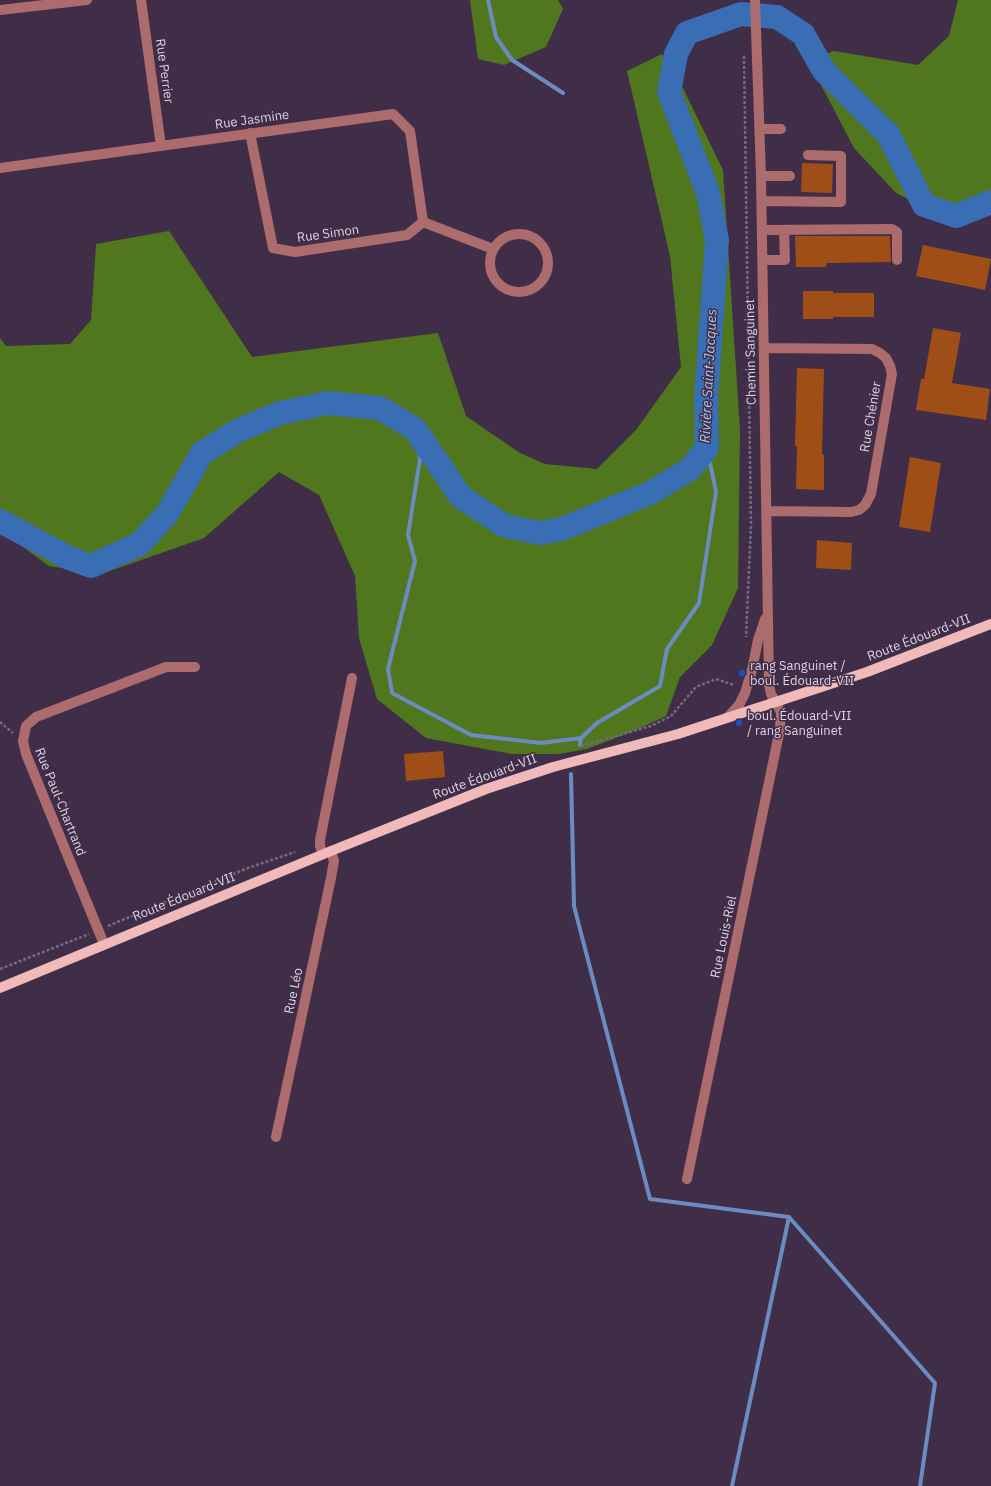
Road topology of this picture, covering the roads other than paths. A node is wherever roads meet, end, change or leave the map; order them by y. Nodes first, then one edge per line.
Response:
1 (87, 0) edge
2 (141, 0) edge
3 (755, 0) edge
4 (0, 10) edge
5 (781, 129) dead end
6 (760, 130) junction
7 (250, 133) junction
8 (161, 146) junction
9 (808, 155) dead end
10 (0, 168) edge
11 (761, 176) junction
12 (790, 176) dead end
13 (762, 201) junction
14 (423, 222) junction
15 (762, 230) junction
16 (784, 230) junction
17 (493, 250) junction
18 (762, 260) junction
19 (897, 260) dead end
20 (764, 348) junction
21 (766, 511) junction
22 (767, 614) junction
23 (991, 624) edge
24 (195, 667) dead end
25 (352, 678) dead end
26 (775, 702) junction
27 (728, 717) junction
28 (327, 852) junction
29 (104, 944) junction
30 (0, 988) edge
31 (276, 1137) dead end
32 (687, 1179) dead end

1 - 4 street
2 - 8 street, Rue Perrier
3 - 6 street, Chemin Sanguinet
5 - 6 street
6 - 11 street, Chemin Sanguinet
7 - 8 street, Rue Jasmine
7 - 14 street, Rue Jasmine
7 - 14 street, Rue Simon
8 - 10 street, Rue Jasmine
9 - 13 street
11 - 12 street
11 - 13 street, Chemin Sanguinet
13 - 15 street, Chemin Sanguinet
14 - 17 street
15 - 16 street
15 - 18 street, Chemin Sanguinet
16 - 18 street
16 - 19 street
17 - 17 street
18 - 20 street, Chemin Sanguinet
20 - 21 street, Chemin Sanguinet
20 - 21 street, Rue Chénier
21 - 22 street, Chemin Sanguinet
22 - 26 street, Chemin Sanguinet
22 - 27 street
23 - 26 main road, Route Édouard-VII
24 - 29 street, Rue Paul-Chartrand
25 - 28 street, Rue Léo
26 - 27 main road, Route Édouard-VII
26 - 32 street, Rue Louis-Riel
27 - 28 main road, Route Édouard-VII
28 - 29 main road, Route Édouard-VII
28 - 31 street, Rue Léo
29 - 30 main road, Route Édouard-VII

